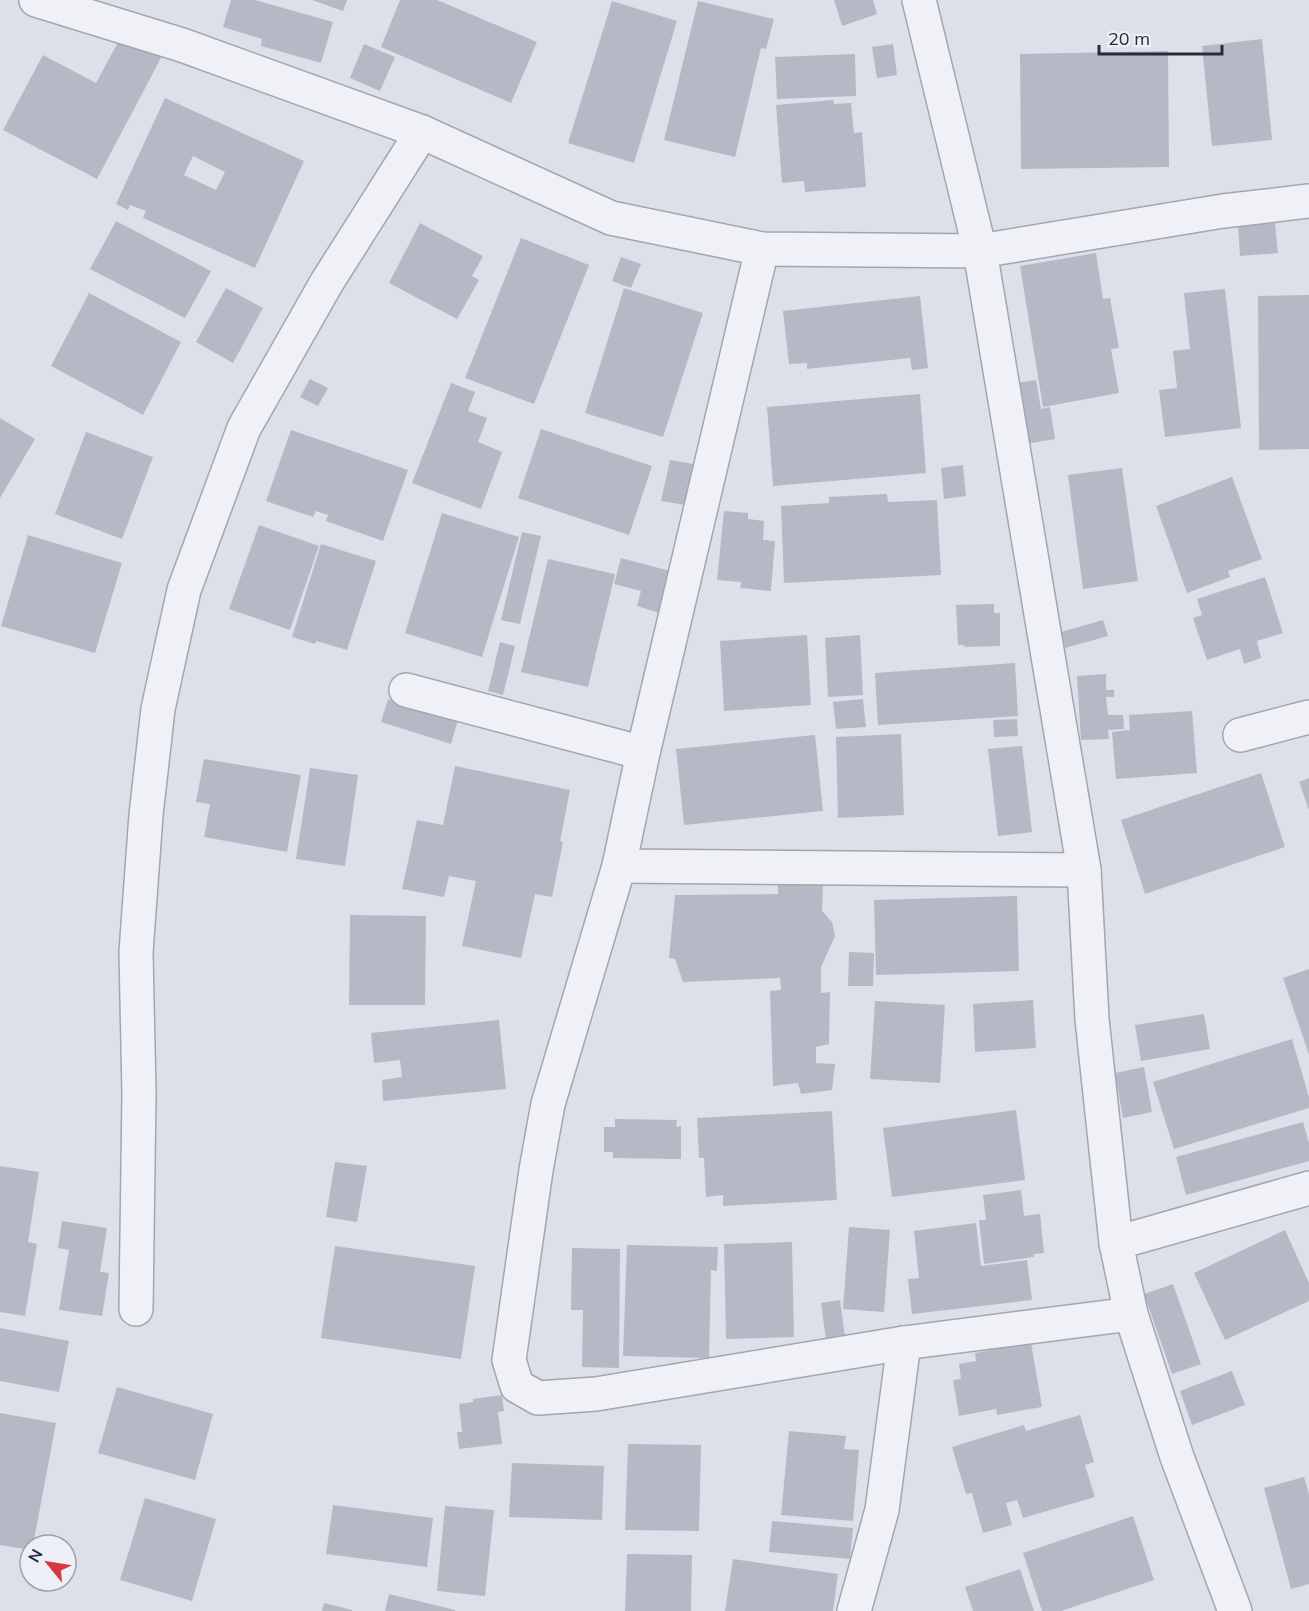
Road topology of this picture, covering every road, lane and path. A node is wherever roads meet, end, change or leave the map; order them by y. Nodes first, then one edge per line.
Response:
1 (36, 0) edge
2 (918, 0) edge
3 (422, 132) junction
4 (1309, 201) edge
5 (762, 249) junction
6 (980, 251) junction
7 (406, 690) dead end
8 (1309, 717) edge
9 (1240, 735) dead end
10 (643, 753) junction
11 (619, 866) junction
12 (1084, 870) junction
13 (1309, 1188) edge
14 (1116, 1243) junction
15 (136, 1309) dead end
16 (1131, 1314) junction
17 (904, 1344) junction
18 (854, 1611) edge
19 (1235, 1611) edge

1 - 3 street
2 - 6 street
3 - 5 street
3 - 15 street
4 - 6 street
5 - 6 street
5 - 10 street
6 - 12 street
7 - 10 street
8 - 9 street
10 - 11 street
11 - 12 street
11 - 17 street
12 - 14 street
13 - 14 street
14 - 16 street
16 - 17 street
16 - 19 street
17 - 18 street

